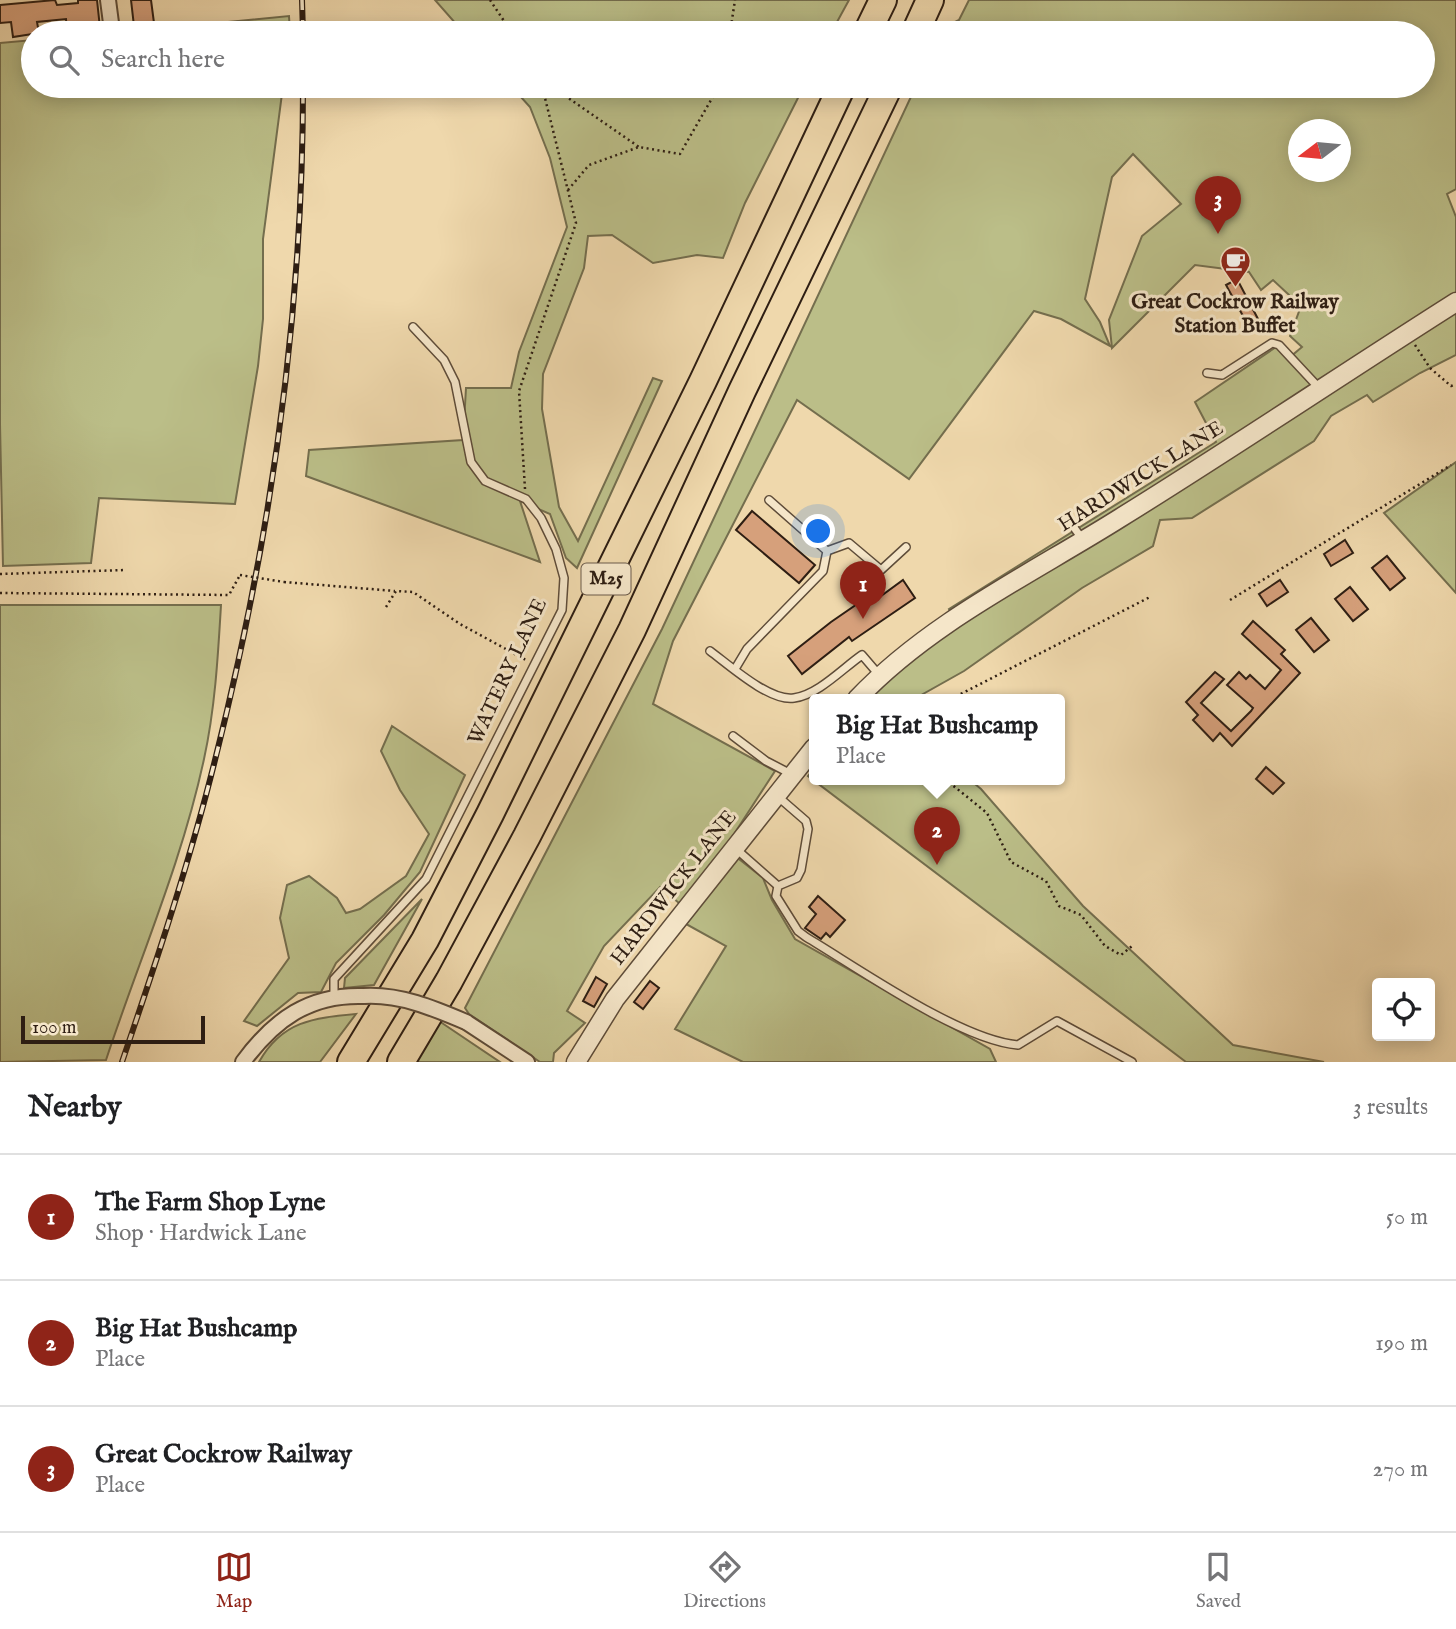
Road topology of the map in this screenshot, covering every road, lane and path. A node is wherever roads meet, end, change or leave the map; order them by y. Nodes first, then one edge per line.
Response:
1 (108, 0) edge
2 (490, 0) edge
3 (735, 0) edge
4 (883, 0) edge
5 (930, 0) edge
6 (111, 21) edge
7 (504, 21) edge
8 (732, 21) edge
9 (873, 21) edge
10 (920, 21) edge
11 (545, 98) edge
12 (568, 98) edge
13 (712, 98) edge
14 (836, 98) edge
15 (883, 98) edge
16 (639, 147) junction
17 (568, 190) junction
18 (1456, 302) edge
19 (413, 327) dead end
20 (1408, 334) junction
21 (1207, 373) dead end
22 (1456, 384) edge
23 (1321, 389) junction
24 (1451, 465) dead end
25 (526, 499) junction
26 (769, 500) dead end
27 (906, 547) dead end
28 (827, 551) junction
29 (125, 570) dead end
30 (0, 574) edge
31 (396, 591) junction
32 (0, 593) edge
33 (1150, 597) dead end
34 (1230, 600) dead end
35 (386, 607) dead end
36 (710, 651) dead end
37 (534, 664) junction
38 (735, 669) junction
39 (881, 676) junction
40 (863, 694) edge
41 (961, 694) edge
42 (733, 736) dead end
43 (809, 754) edge
44 (792, 774) junction
45 (952, 785) edge
46 (776, 795) junction
47 (734, 848) junction
48 (778, 886) junction
49 (1132, 946) dead end
50 (334, 998) junction
51 (243, 1062) edge
52 (351, 1062) edge
53 (401, 1062) edge
54 (527, 1062) edge
55 (576, 1062) edge
56 (1132, 1062) edge

1 - 6 street
2 - 7 path
3 - 8 path
4 - 9 highway
5 - 10 highway
11 - 17 path
12 - 16 path
13 - 16 path
14 - 52 highway, M25
15 - 53 highway, M25
16 - 17 path
17 - 25 path
18 - 20 street, HARDWICK LANE
19 - 25 lane
20 - 22 path
20 - 23 street, HARDWICK LANE
21 - 23 lane
23 - 39 street, HARDWICK LANE
24 - 34 path
25 - 37 lane, WATERY LANE
26 - 28 lane
27 - 28 lane
28 - 38 lane
29 - 30 path
31 - 32 path, bridge
31 - 35 path
31 - 37 path
33 - 41 path
36 - 38 lane
37 - 50 lane, WATERY LANE
38 - 39 lane
39 - 40 street, HARDWICK LANE
42 - 44 lane
43 - 44 street, HARDWICK LANE
44 - 46 street, HARDWICK LANE
45 - 49 path
46 - 47 street, HARDWICK LANE
46 - 48 lane
47 - 48 lane
47 - 55 street, HARDWICK LANE
48 - 56 lane
50 - 51 street
50 - 54 street, bridge

